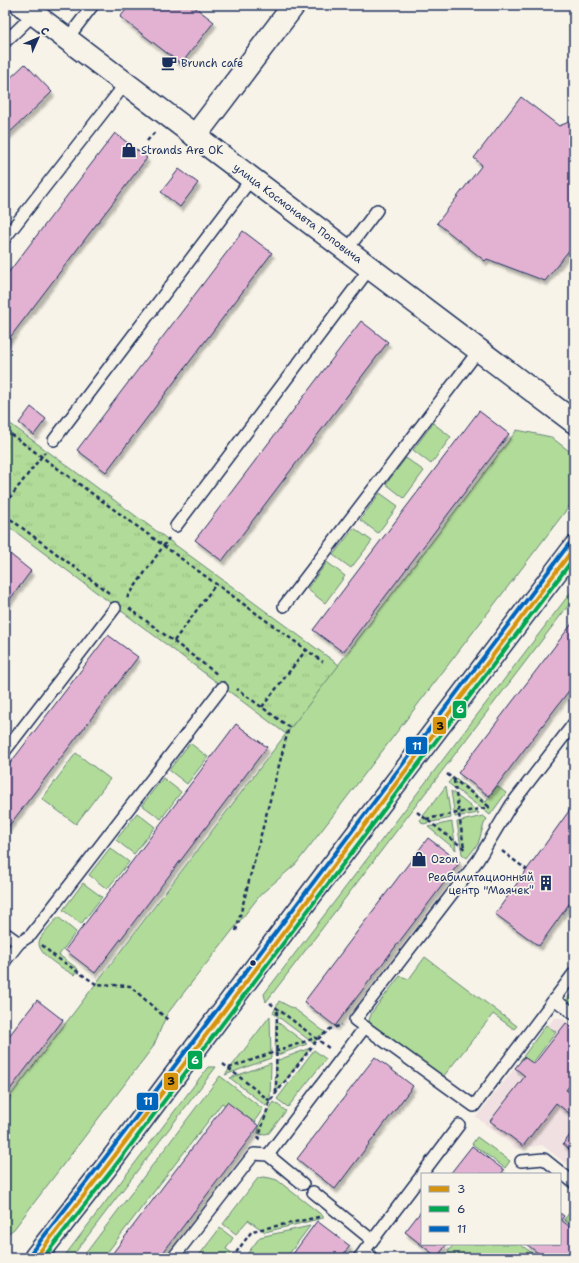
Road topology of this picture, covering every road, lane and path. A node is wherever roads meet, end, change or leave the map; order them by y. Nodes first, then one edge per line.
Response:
1 (94, 5) edge
2 (294, 5) edge
3 (28, 10) edge
4 (67, 39) junction
5 (5, 42) edge
6 (126, 84) junction
7 (156, 130) dead end
8 (195, 136) junction
9 (147, 141) dead end
10 (252, 178) junction
11 (377, 210) dead end
12 (5, 238) edge
13 (347, 250) junction
14 (370, 268) junction
15 (479, 350) junction
16 (574, 422) edge
17 (5, 430) edge
18 (54, 440) joint
19 (41, 458) junction
20 (5, 504) edge
21 (5, 515) edge
22 (176, 526) joint
23 (164, 547) junction
24 (574, 548) edge
25 (216, 584) junction
26 (119, 606) junction
27 (284, 606) dead end
28 (174, 641) junction
29 (306, 650) junction
30 (323, 662) dead end
31 (225, 683) junction
32 (262, 707) junction
33 (574, 723) edge
34 (5, 751) edge
35 (447, 774) dead end
36 (454, 779) junction
37 (490, 807) junction
38 (417, 812) dead end
39 (459, 813) junction
40 (503, 818) junction
41 (426, 819) junction
42 (489, 841) junction
43 (464, 849) junction
44 (478, 860) junction
45 (527, 870) dead end
46 (236, 932) dead end
47 (5, 933) edge
48 (32, 935) junction
49 (19, 943) junction
50 (5, 962) edge
51 (574, 973) edge
52 (554, 999) junction
53 (270, 1003) dead end
54 (277, 1008) junction
55 (574, 1014) edge
56 (168, 1020) dead end
57 (356, 1020) junction
58 (365, 1027) junction
59 (316, 1039) junction
60 (276, 1052) junction
61 (341, 1058) junction
62 (223, 1064) dead end
63 (229, 1068) junction
64 (276, 1093) junction
65 (270, 1101) junction
66 (459, 1125) dead end
67 (254, 1154) junction
68 (268, 1155) junction
69 (521, 1161) dead end
70 (423, 1173) edge
71 (421, 1175) edge
72 (574, 1183) edge
73 (303, 1184) dead end
74 (312, 1192) dead end
75 (339, 1213) junction
76 (372, 1240) junction
77 (365, 1255) edge
78 (36, 1258) edge
79 (173, 1258) edge
80 (232, 1258) edge

1 - 4 lane
2 - 8 main road
3 - 4 main road, улица Космонавта Поповича
3 - 5 lane
4 - 6 main road, улица Космонавта Поповича
6 - 8 main road, улица Космонавта Поповича
6 - 12 lane
7 - 9 path
8 - 10 main road, улица Космонавта Поповича
10 - 13 main road, улица Космонавта Поповича
10 - 18 lane
11 - 13 lane
13 - 14 main road, улица Космонавта Поповича
14 - 15 main road, улица Космонавта Поповича
14 - 22 lane
15 - 16 main road, улица Космонавта Поповича
15 - 27 lane
17 - 19 path
18 - 19 path
19 - 20 path
19 - 23 path
21 - 26 path
22 - 23 path
23 - 25 path
23 - 26 path
24 - 78 main road
25 - 28 path
25 - 29 path
26 - 28 path
26 - 34 lane
28 - 31 path
29 - 30 path
29 - 32 path
31 - 32 path
31 - 48 lane
32 - 46 path
33 - 40 lane
35 - 36 path
36 - 37 path
36 - 39 path
37 - 39 path
37 - 40 path
38 - 41 path
39 - 41 path
39 - 43 path
40 - 42 lane
41 - 43 path
42 - 44 lane
42 - 45 path
43 - 44 path
44 - 57 lane
47 - 49 lane
48 - 49 lane
48 - 56 path
49 - 50 lane
51 - 52 lane
52 - 55 lane
52 - 58 lane
53 - 54 path
54 - 59 path
54 - 60 path
57 - 58 lane
57 - 59 path
58 - 61 lane
59 - 60 path
59 - 61 path
59 - 64 path
60 - 63 path
60 - 64 path
61 - 68 lane
62 - 63 path
63 - 65 path
64 - 65 path
65 - 67 path
66 - 70 lane
67 - 68 lane
67 - 79 lane
68 - 73 lane
69 - 72 lane
71 - 76 lane
74 - 75 lane
75 - 76 lane
75 - 80 path
76 - 77 lane

